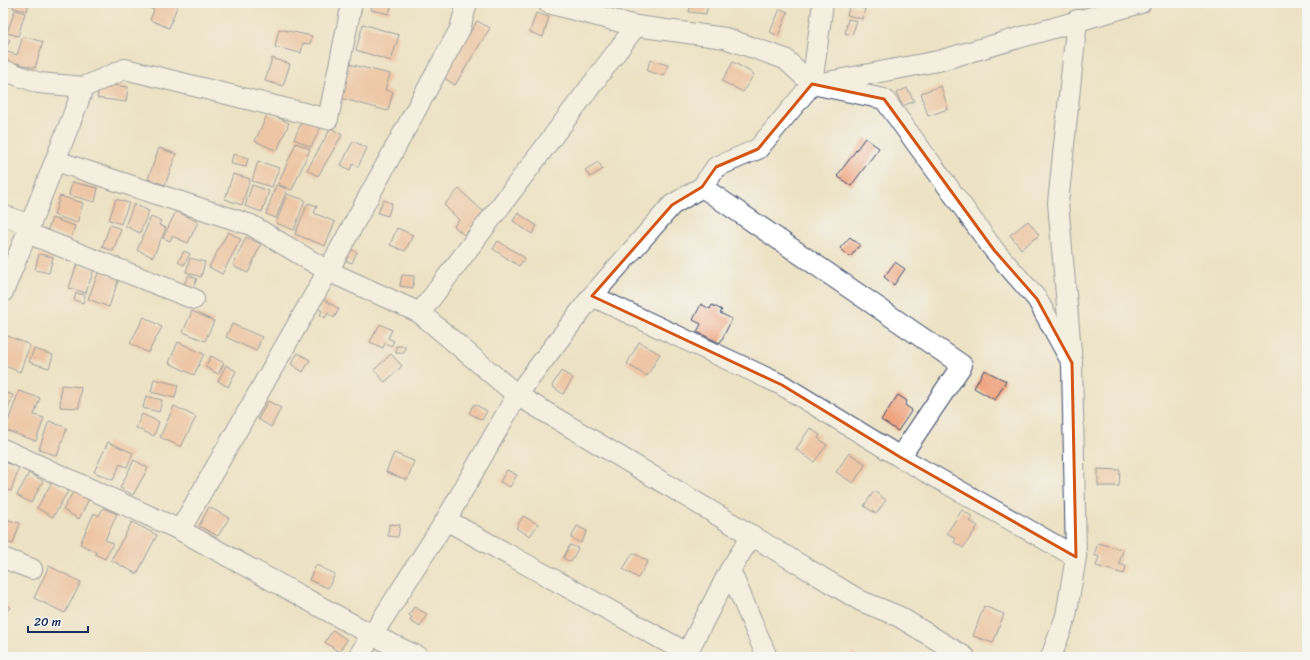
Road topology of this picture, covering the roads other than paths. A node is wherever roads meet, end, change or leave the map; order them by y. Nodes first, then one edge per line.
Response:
1 (352, 3) edge
2 (466, 3) edge
3 (548, 3) edge
4 (823, 3) edge
5 (1141, 3) edge
6 (1077, 20) junction
7 (636, 26) junction
8 (3, 70) edge
9 (812, 84) junction
10 (84, 87) junction
11 (56, 161) junction
12 (702, 187) junction
13 (3, 215) edge
14 (28, 229) junction
15 (328, 271) junction
16 (3, 292) edge
17 (592, 296) junction
18 (194, 299) dead end
19 (420, 313) junction
20 (1072, 364) junction
21 (517, 395) junction
22 (3, 449) edge
23 (900, 457) junction
24 (446, 520) junction
25 (180, 530) junction
26 (752, 535) junction
27 (1076, 557) junction
28 (3, 558) edge
29 (32, 569) dead end
30 (730, 570) junction
31 (372, 635) junction
32 (358, 657) edge
33 (419, 657) edge
34 (767, 657) edge
35 (965, 657) edge
36 (1051, 657) edge

1 - 10 street
2 - 15 street
3 - 7 street
4 - 9 street
5 - 6 street
6 - 9 street
6 - 20 street
7 - 9 street
7 - 19 street
8 - 10 street
9 - 12 street
9 - 20 street
10 - 11 street
11 - 14 street
11 - 15 street
12 - 17 street
12 - 23 street
13 - 14 street
14 - 16 street
14 - 18 street
15 - 19 street
15 - 25 street
17 - 21 street
17 - 23 street
19 - 21 street
20 - 27 street
21 - 24 street
21 - 26 street
22 - 25 street
23 - 27 street
24 - 30 street
24 - 31 street
25 - 31 street
26 - 30 street
26 - 35 street
27 - 36 street
28 - 29 street
30 - 34 street
31 - 32 street
31 - 33 street

